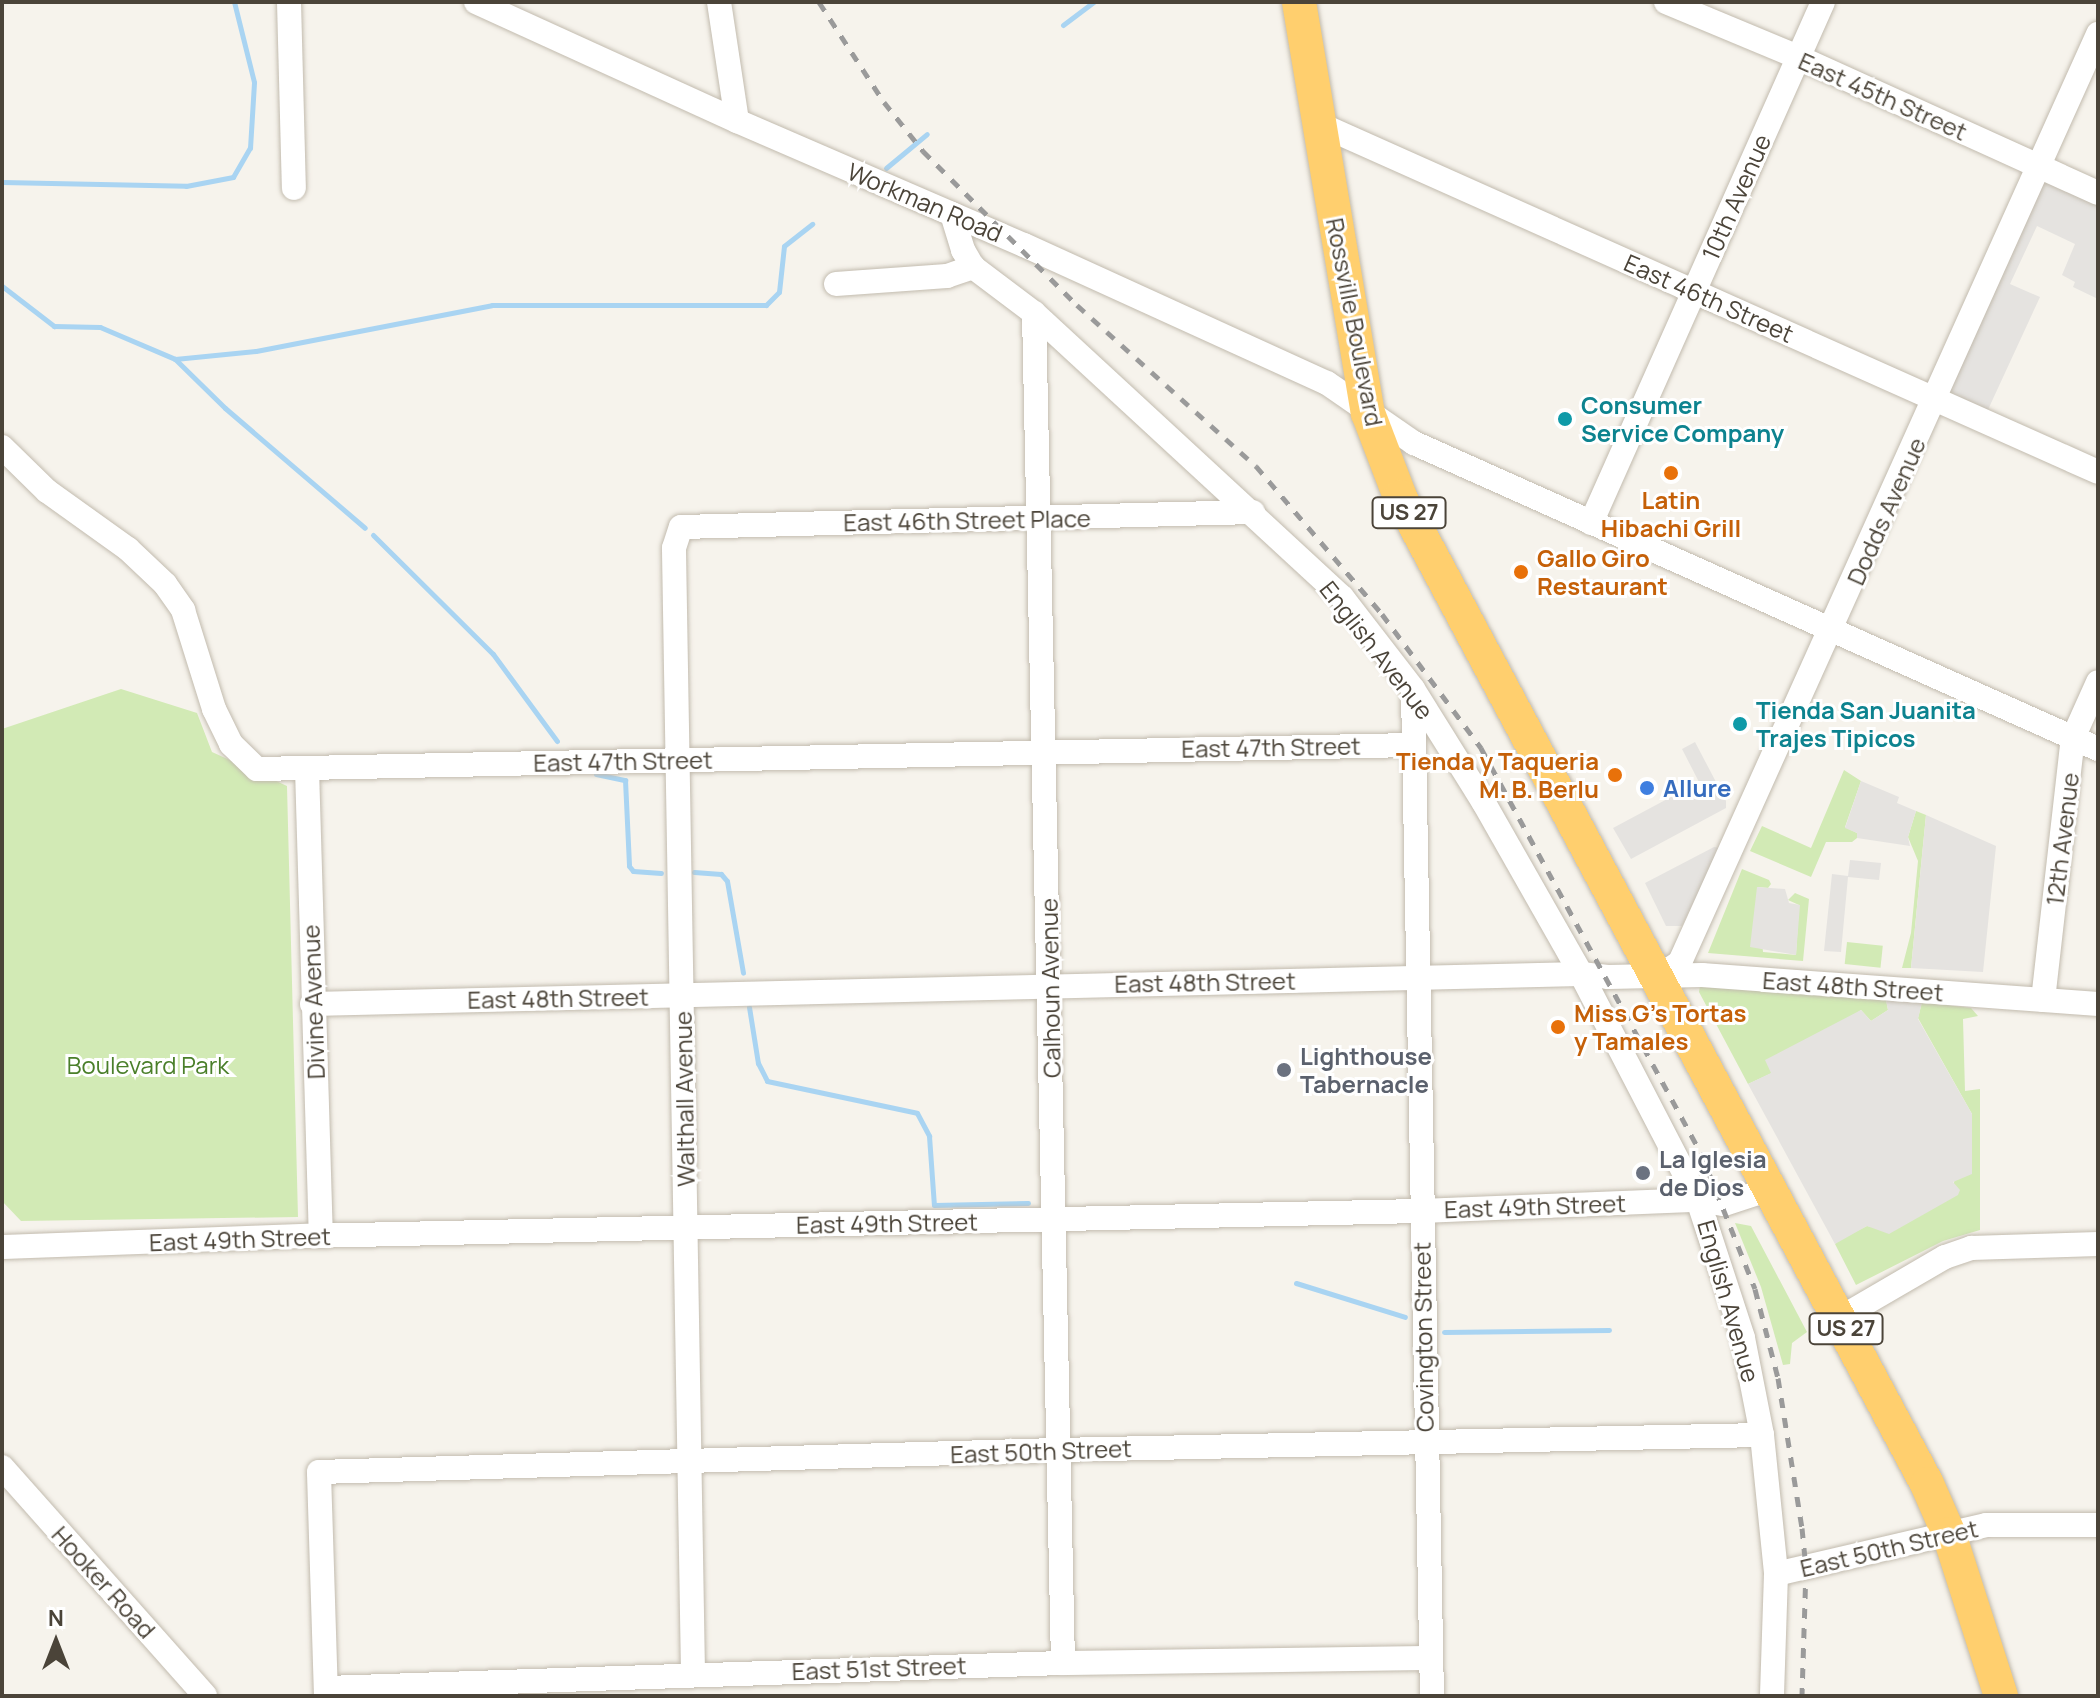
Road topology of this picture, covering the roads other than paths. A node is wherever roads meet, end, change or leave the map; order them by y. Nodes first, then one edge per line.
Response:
1 (289, 2) edge
2 (476, 2) edge
3 (719, 2) edge
4 (1299, 2) edge
5 (1666, 2) edge
6 (1823, 2) edge
7 (2098, 34) edge
8 (1798, 57) junction
9 (737, 121) junction
10 (1319, 124) junction
11 (2038, 166) junction
12 (294, 188) dead end
13 (2098, 193) edge
14 (952, 214) junction
15 (973, 267) junction
16 (836, 284) dead end
17 (1694, 291) junction
18 (1034, 313) junction
19 (1935, 400) junction
20 (1368, 413) junction
21 (2, 447) edge
22 (2098, 472) edge
23 (1253, 512) junction
24 (1039, 519) junction
25 (1591, 523) junction
26 (681, 527) joint
27 (1832, 632) junction
28 (2098, 682) edge
29 (1413, 689) junction
30 (2073, 738) junction
31 (1413, 745) junction
32 (2098, 749) edge
33 (1044, 751) junction
34 (677, 759) junction
35 (307, 769) junction
36 (1581, 974) junction
37 (1416, 977) junction
38 (1658, 977) junction
39 (1050, 985) junction
40 (682, 995) junction
41 (2043, 1000) junction
42 (312, 1004) junction
43 (2098, 1004) edge
44 (1770, 1189) junction
45 (1698, 1200) junction
46 (1421, 1211) junction
47 (1054, 1220) junction
48 (686, 1227) junction
49 (321, 1236) junction
50 (2098, 1244) edge
51 (2, 1247) edge
52 (1840, 1318) junction
53 (1762, 1435) junction
54 (1425, 1442) junction
55 (1057, 1450) junction
56 (688, 1463) junction
57 (2, 1467) edge
58 (2098, 1525) edge
59 (1949, 1534) junction
60 (1776, 1574) junction
61 (1431, 1658) junction
62 (1063, 1663) junction
63 (693, 1673) junction
64 (327, 1692) edge
65 (205, 1696) edge
66 (1432, 1696) edge
67 (1772, 1696) edge
68 (2001, 1696) edge

1 - 12 street
2 - 9 street, Workman Road
3 - 9 street
4 - 10 highway, Rossville Boulevard / US 27
5 - 8 street, East 45th Street
6 - 8 street, 10th Avenue
7 - 11 street, Dodds Avenue
8 - 11 street, East 45th Street
8 - 17 street, 10th Avenue
9 - 14 street, Workman Road
10 - 17 street, East 46th Street
10 - 20 highway, Rossville Boulevard / US 27
11 - 13 street, East 45th Street
11 - 19 street, Dodds Avenue
14 - 15 street, English Avenue
14 - 20 street, Workman Road
15 - 16 street
15 - 18 street, English Avenue
17 - 19 street, East 46th Street
17 - 25 street, 10th Avenue
18 - 23 street, English Avenue
18 - 24 street, Calhoun Avenue
19 - 22 street, East 46th Street
19 - 27 street, Dodds Avenue
20 - 25 street
20 - 38 highway, Rossville Boulevard / US 27
21 - 35 street, East 47th Street
23 - 24 street, East 46th Street Place
23 - 29 street, English Avenue
24 - 26 street, East 46th Street Place
24 - 33 street, Calhoun Avenue
25 - 27 street
26 - 34 street, Walthall Avenue
27 - 30 street
27 - 38 street, Dodds Avenue
28 - 30 street, 12th Avenue
29 - 31 street, Covington Street
29 - 36 street, English Avenue
30 - 32 street
30 - 41 street, 12th Avenue
31 - 33 street, East 47th Street
31 - 37 street, Covington Street
33 - 34 street, East 47th Street
33 - 39 street, Calhoun Avenue
34 - 35 street, East 47th Street
34 - 40 street, Walthall Avenue
35 - 42 street, Divine Avenue
36 - 37 street, East 48th Street
36 - 38 street, East 48th Street
36 - 45 street, English Avenue
37 - 39 street, East 48th Street
37 - 46 street, Covington Street
38 - 41 street, East 48th Street
38 - 44 highway, Rossville Boulevard / US 27
39 - 40 street, East 48th Street
39 - 47 street, Calhoun Avenue
40 - 42 street, East 48th Street
40 - 48 street, Walthall Avenue
41 - 43 street, East 48th Street
42 - 49 street, Divine Avenue
44 - 45 street, East 49th Street
44 - 52 highway, Rossville Boulevard / US 27
45 - 46 street, East 49th Street
45 - 53 street, English Avenue
46 - 47 street, East 49th Street
46 - 54 street, Covington Street
47 - 48 street, East 49th Street
47 - 55 street, Calhoun Avenue
48 - 49 street, East 49th Street
48 - 56 street, Walthall Avenue
49 - 51 street, East 49th Street
50 - 52 street
52 - 59 highway, Rossville Boulevard / US 27
53 - 54 street, East 50th Street
53 - 60 street, English Avenue
54 - 55 street, East 50th Street
54 - 61 street, Covington Street
55 - 56 street, East 50th Street
55 - 62 street, Calhoun Avenue
56 - 63 street, Walthall Avenue
56 - 64 street, East 50th Street
57 - 65 street, Hooker Road
58 - 59 street, East 50th Street
59 - 60 street, East 50th Street
59 - 68 highway, Rossville Boulevard / US 27
60 - 67 street, English Avenue
61 - 62 street, East 51st Street
61 - 66 street, Covington Street
62 - 63 street, East 51st Street
63 - 64 street, East 51st Street

